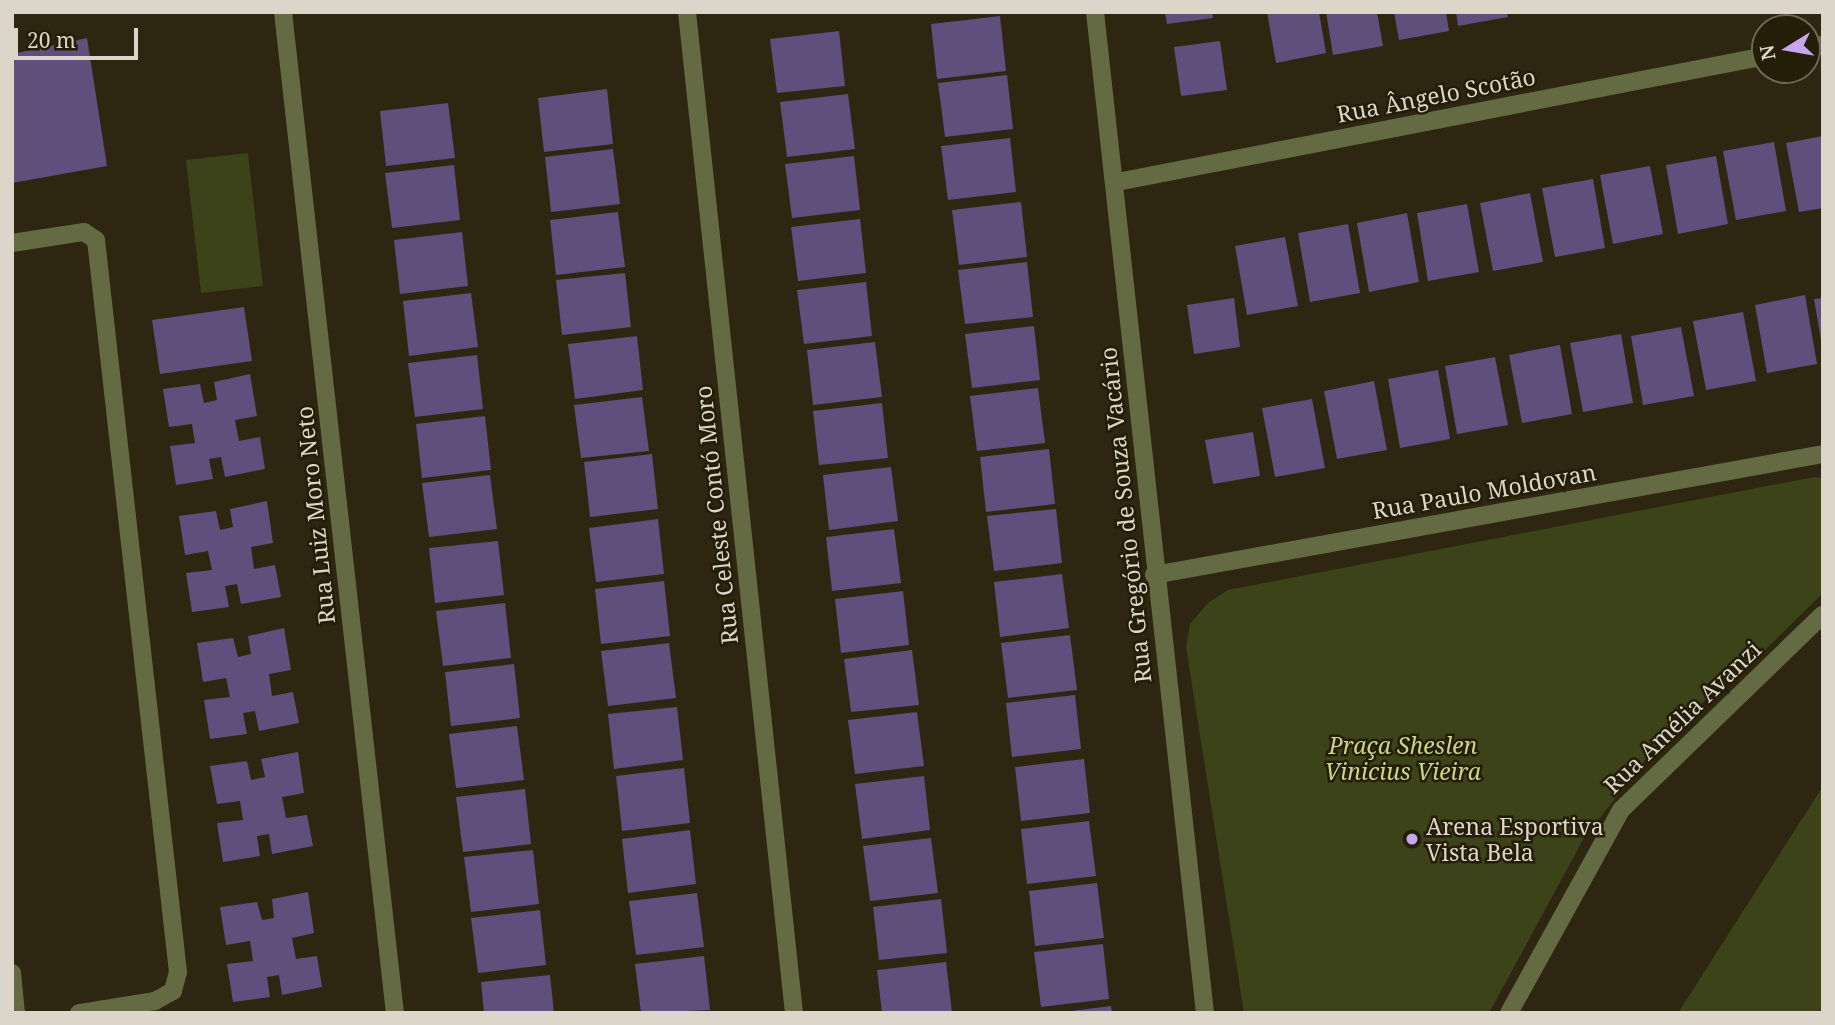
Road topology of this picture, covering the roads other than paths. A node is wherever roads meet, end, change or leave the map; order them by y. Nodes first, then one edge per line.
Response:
1 (283, 12) edge
2 (687, 12) edge
3 (1095, 12) edge
4 (1751, 59) edge
5 (1117, 182) junction
6 (12, 243) edge
7 (1823, 454) edge
8 (1154, 575) junction
9 (1823, 614) edge
10 (12, 973) edge
11 (16, 1013) edge
12 (79, 1013) edge
13 (395, 1013) edge
14 (794, 1013) edge
15 (1205, 1013) edge
16 (1509, 1013) edge

1 - 13 street, Rua Luiz Moro Neto
2 - 14 street, Rua Celeste Contó Moro
3 - 5 street, Rua Gregório de Souza Vacário
4 - 5 street, Rua Ângelo Scotão
5 - 8 street, Rua Gregório de Souza Vacário
6 - 12 street
7 - 8 street, Rua Paulo Moldovan
8 - 15 street, Rua Gregório de Souza Vacário
9 - 16 street, Rua Amélia Avanzi
10 - 11 street

